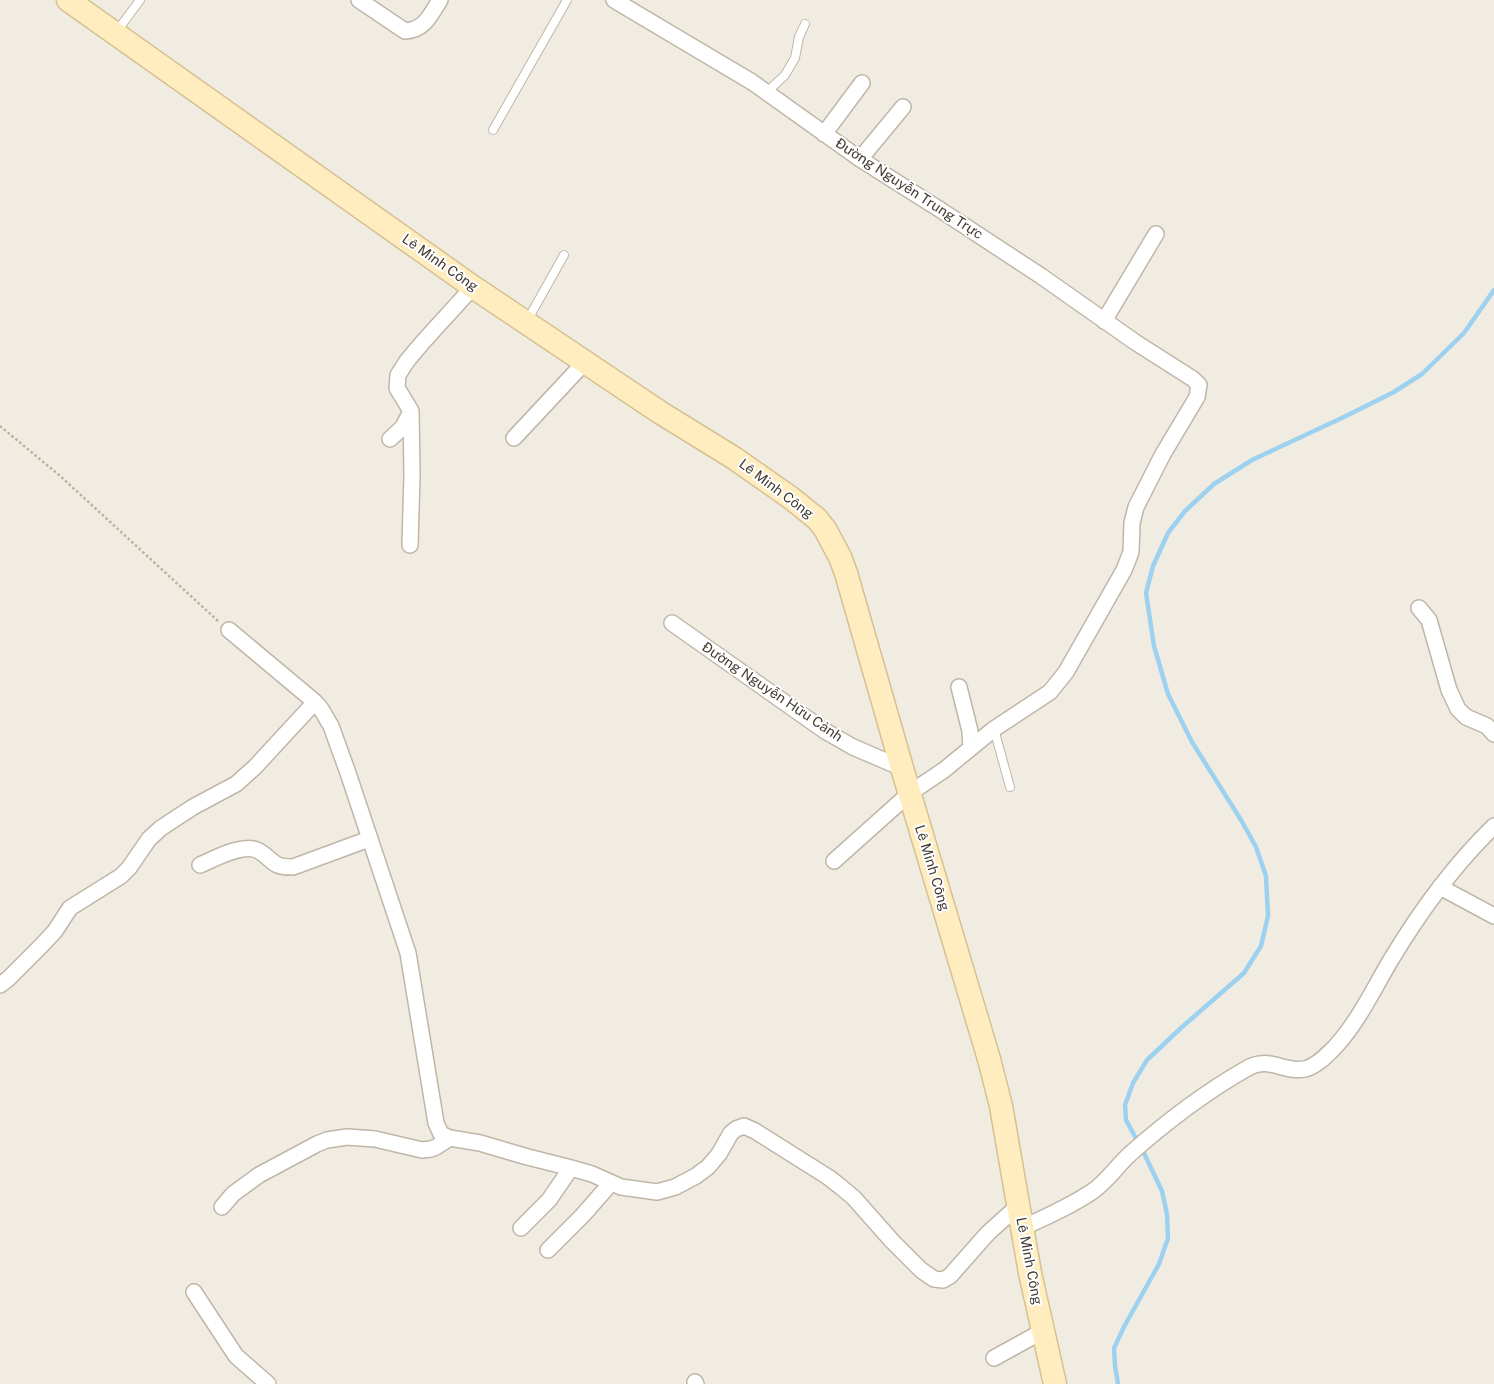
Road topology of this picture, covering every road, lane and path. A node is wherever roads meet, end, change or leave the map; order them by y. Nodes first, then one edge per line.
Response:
1 (68, 0) edge
2 (140, 0) edge
3 (361, 0) edge
4 (440, 0) edge
5 (567, 0) edge
6 (614, 0) edge
7 (805, 24) dead end
8 (115, 33) junction
9 (862, 83) dead end
10 (766, 92) junction
11 (903, 107) dead end
12 (493, 130) dead end
13 (824, 134) junction
14 (860, 159) junction
15 (1156, 234) dead end
16 (564, 255) dead end
17 (473, 287) junction
18 (1104, 321) junction
19 (526, 322) junction
20 (585, 362) junction
21 (411, 412) junction
22 (0, 426) edge
23 (514, 438) dead end
24 (390, 439) dead end
25 (410, 545) dead end
26 (1419, 608) dead end
27 (672, 623) dead end
28 (229, 630) joint
29 (959, 687) dead end
30 (315, 702) junction
31 (994, 729) junction
32 (1494, 734) edge
33 (971, 748) junction
34 (902, 768) junction
35 (1010, 787) dead end
36 (910, 794) junction
37 (1494, 826) edge
38 (369, 839) junction
39 (834, 861) dead end
40 (200, 865) dead end
41 (1440, 887) junction
42 (1494, 916) edge
43 (0, 985) edge
44 (450, 1138) junction
45 (571, 1168) junction
46 (611, 1183) junction
47 (1018, 1206) junction
48 (222, 1207) dead end
49 (521, 1228) dead end
50 (1022, 1228) junction
51 (548, 1250) dead end
52 (194, 1292) dead end
53 (1043, 1331) junction
54 (994, 1358) dead end
55 (1051, 1382) edge
56 (268, 1384) edge

1 - 8 main road, Lê Minh Công
2 - 8 lane
3 - 4 street
5 - 12 lane
6 - 10 street, Đường Nguyễn Trung Trực
7 - 10 lane
8 - 17 main road, Lê Minh Công
9 - 13 street
10 - 13 street, Đường Nguyễn Trung Trực
11 - 14 street
13 - 14 street, Đường Nguyễn Trung Trực
14 - 18 street, Đường Nguyễn Trung Trực
15 - 18 street
16 - 19 lane
17 - 19 main road, Lê Minh Công
17 - 21 street
18 - 31 street, Đường Nguyễn Trung Trực
19 - 20 main road, Lê Minh Công
20 - 23 street
20 - 34 main road, Lê Minh Công
21 - 24 street
21 - 25 street
22 - 28 path
26 - 32 street
27 - 34 street, Đường Nguyễn Hữu Cảnh
28 - 30 street
29 - 33 street
30 - 38 street
30 - 43 street
31 - 33 street
31 - 35 lane
33 - 36 street
34 - 36 main road, Lê Minh Công
36 - 39 street
36 - 47 main road, Lê Minh Công
37 - 41 street
38 - 40 street
38 - 44 street
41 - 42 street
41 - 50 street
44 - 45 street
44 - 48 street
45 - 46 street
45 - 49 street
46 - 47 street
46 - 51 street
47 - 50 main road, Lê Minh Công
50 - 53 main road, Lê Minh Công
52 - 56 street
53 - 54 street
53 - 55 main road, Lê Minh Công

